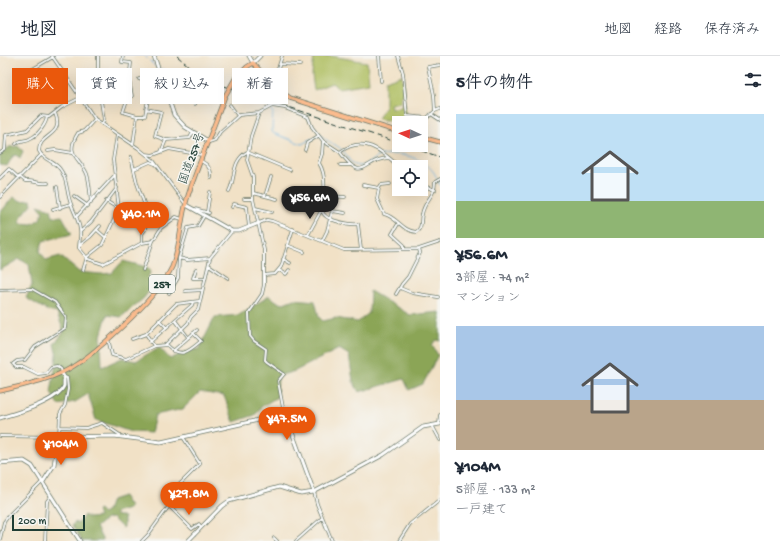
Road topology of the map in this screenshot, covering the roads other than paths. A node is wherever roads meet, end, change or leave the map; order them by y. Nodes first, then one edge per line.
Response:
1 (52, 56) edge
2 (98, 56) edge
3 (123, 56) edge
4 (154, 56) edge
5 (248, 56) edge
6 (260, 56) edge
7 (282, 56) edge
8 (379, 56) edge
9 (398, 56) edge
10 (252, 63) junction
11 (280, 64) junction
12 (300, 64) dead end
13 (440, 65) edge
14 (34, 68) edge
15 (98, 68) edge
16 (130, 68) edge
17 (158, 68) edge
18 (257, 68) edge
19 (278, 68) edge
20 (381, 81) dead end
21 (76, 92) edge
22 (288, 96) edge
23 (76, 100) edge
24 (84, 104) edge
25 (101, 104) edge
26 (126, 104) edge
27 (147, 104) edge
28 (170, 104) edge
29 (230, 105) dead end
30 (146, 109) junction
31 (440, 109) edge
32 (435, 111) junction
33 (54, 113) junction
34 (259, 113) junction
35 (431, 114) junction
36 (137, 116) junction
37 (238, 116) junction
38 (47, 117) junction
39 (94, 119) junction
40 (440, 120) edge
41 (102, 124) junction
42 (392, 130) edge
43 (193, 132) junction
44 (116, 135) junction
45 (318, 136) junction
46 (428, 139) edge
47 (166, 140) junction
48 (323, 141) junction
49 (208, 142) junction
50 (440, 142) edge
51 (16, 144) dead end
52 (134, 145) junction
53 (305, 150) dead end
54 (48, 151) dead end
55 (342, 151) junction
56 (161, 152) junction
57 (247, 152) junction
58 (0, 153) edge
59 (73, 153) junction
60 (146, 154) junction
61 (41, 155) junction
62 (203, 156) junction
63 (131, 157) dead end
64 (389, 157) junction
65 (392, 160) edge
66 (201, 162) junction
67 (155, 164) junction
68 (340, 165) dead end
69 (350, 165) junction
70 (134, 169) junction
71 (290, 170) dead end
72 (115, 175) junction
73 (270, 176) dead end
74 (19, 177) junction
75 (0, 178) edge
76 (211, 178) dead end
77 (440, 179) edge
78 (48, 183) dead end
79 (390, 184) dead end
80 (363, 186) dead end
81 (57, 187) dead end
82 (117, 188) junction
83 (379, 188) junction
84 (428, 188) edge
85 (435, 190) junction
86 (210, 192) dead end
87 (229, 192) dead end
88 (253, 193) junction
89 (74, 196) dead end
90 (265, 196) junction
91 (324, 196) junction
92 (0, 197) edge
93 (345, 197) dead end
94 (244, 199) dead end
95 (253, 199) junction
96 (277, 199) dead end
97 (106, 201) junction
98 (91, 202) junction
99 (71, 204) junction
100 (186, 205) junction
101 (88, 206) junction
102 (232, 207) dead end
103 (60, 208) junction
104 (255, 208) junction
105 (322, 208) junction
106 (53, 209) dead end
107 (119, 209) junction
108 (194, 210) junction
109 (272, 212) dead end
110 (345, 213) dead end
111 (77, 216) junction
112 (204, 216) junction
113 (183, 219) junction
114 (330, 219) junction
115 (259, 223) junction
116 (398, 224) junction
117 (100, 226) dead end
118 (249, 227) junction
119 (293, 229) junction
120 (97, 230) junction
121 (81, 231) junction
122 (232, 231) junction
123 (308, 235) junction
124 (106, 238) junction
125 (152, 241) junction
126 (322, 241) junction
127 (440, 242) edge
128 (142, 243) junction
129 (79, 245) junction
130 (287, 245) junction
131 (404, 249) junction
132 (419, 249) junction
133 (361, 250) junction
134 (304, 252) dead end
135 (87, 257) junction
136 (179, 258) junction
137 (210, 258) junction
138 (283, 260) junction
139 (290, 263) dead end
140 (208, 264) junction
141 (196, 269) dead end
142 (82, 270) dead end
143 (143, 270) dead end
144 (278, 270) junction
145 (289, 270) dead end
146 (264, 275) junction
147 (205, 278) junction
148 (228, 278) dead end
149 (400, 288) junction
150 (0, 290) edge
151 (202, 290) junction
152 (185, 291) dead end
153 (169, 293) dead end
154 (396, 294) dead end
155 (438, 297) dead end
156 (199, 301) junction
157 (193, 302) junction
158 (159, 320) junction
159 (175, 320) junction
160 (166, 327) junction
161 (181, 329) junction
162 (197, 330) dead end
163 (193, 333) junction
164 (146, 334) junction
165 (188, 337) junction
166 (108, 338) junction
167 (132, 339) dead end
168 (150, 342) junction
169 (165, 345) junction
170 (154, 346) junction
171 (172, 351) junction
172 (63, 375) junction
173 (0, 391) edge
174 (284, 413) junction
175 (440, 415) edge
176 (0, 418) edge
177 (439, 424) edge
178 (432, 425) junction
179 (60, 427) junction
180 (0, 436) edge
181 (59, 437) junction
182 (183, 437) junction
183 (120, 438) junction
184 (440, 440) edge
185 (0, 463) edge
186 (43, 482) junction
187 (314, 492) junction
188 (51, 496) junction
189 (440, 500) edge
190 (169, 506) junction
191 (322, 518) junction
192 (201, 527) junction
193 (0, 538) edge
194 (274, 538) dead end
195 (45, 541) edge
196 (80, 541) edge
197 (142, 541) edge
198 (188, 541) edge
199 (277, 541) edge
200 (296, 541) edge
201 (332, 541) edge
202 (399, 541) edge

1 - 14 street
1 - 21 street
2 - 15 street
3 - 16 street
4 - 17 street
5 - 10 street
6 - 10 street
7 - 11 street
8 - 20 street
9 - 35 street
10 - 18 highway
10 - 49 highway, 国道257号 / 257, bridge
11 - 12 street
11 - 19 street
13 - 32 street
22 - 42 highway
23 - 33 street
24 - 39 street
25 - 41 street
26 - 36 street
27 - 30 street
28 - 43 street
29 - 37 street
30 - 36 street
30 - 47 street
31 - 32 street
32 - 35 street
33 - 38 street
33 - 61 street
34 - 37 street
34 - 45 street
34 - 57 street
35 - 40 street
36 - 52 street
37 - 49 street
38 - 51 street
38 - 58 street
39 - 41 street
39 - 59 street
41 - 44 street
43 - 47 street
43 - 49 street
44 - 52 street
44 - 72 street
45 - 48 street
45 - 53 street
46 - 50 highway
47 - 56 street
48 - 55 street
48 - 91 street
49 - 62 highway, 国道257号 / 257
52 - 60 street
54 - 59 street
55 - 64 street
55 - 69 street
56 - 60 street
56 - 62 street
57 - 71 street
57 - 87 street
57 - 88 street
59 - 98 street
60 - 67 street
61 - 74 street
61 - 99 street
62 - 66 highway, 国道257号 / 257
63 - 70 street
64 - 65 street
64 - 69 street
66 - 76 street
66 - 100 highway, 国道257号 / 257
67 - 70 street
67 - 100 street
68 - 69 street
70 - 128 street
72 - 82 street
72 - 98 street
73 - 90 street
74 - 75 street
74 - 78 street
74 - 92 street
77 - 85 street
79 - 83 street
80 - 83 street
81 - 103 street
82 - 97 street
82 - 107 street
83 - 116 street
84 - 85 street
85 - 116 street
86 - 108 street
88 - 90 street
88 - 95 street
89 - 101 street
90 - 96 street
91 - 93 street
91 - 105 street
94 - 95 street
95 - 104 street
97 - 107 street
97 - 121 street
98 - 101 street
99 - 103 street
99 - 111 street
100 - 108 street
100 - 113 highway, 国道257号 / 257
101 - 111 street
102 - 118 street
103 - 106 street
104 - 109 street
104 - 115 street
105 - 114 street
105 - 123 street
107 - 124 street
108 - 112 street
110 - 114 street
111 - 121 street
112 - 122 street
112 - 136 street
113 - 125 street
113 - 166 highway, 国道257号 / 257
114 - 126 street
114 - 133 street
115 - 118 street
115 - 119 street
115 - 146 street
116 - 131 street
117 - 120 street
118 - 122 street
119 - 123 street
119 - 130 street
120 - 124 street
120 - 129 street
121 - 129 street
122 - 137 street
123 - 126 street
124 - 135 street
125 - 128 street
125 - 143 street
126 - 133 street
127 - 132 street
128 - 135 street
129 - 135 street
130 - 134 street
130 - 138 street
131 - 132 street
131 - 133 street
132 - 149 street
135 - 142 street
136 - 137 street
136 - 153 street
137 - 140 street
138 - 139 street
138 - 144 street
140 - 147 street
140 - 148 street
141 - 147 street
144 - 145 street
144 - 146 street
146 - 174 street
147 - 151 street
149 - 154 street
149 - 155 street
150 - 172 street
151 - 152 street
151 - 156 street
156 - 157 street
156 - 161 street
157 - 158 street
157 - 159 street
158 - 160 street
158 - 164 street
159 - 160 street
159 - 161 street
160 - 168 street
161 - 165 street
161 - 169 street
162 - 163 street
163 - 165 street
163 - 171 street
164 - 167 street
164 - 168 street
165 - 171 street
166 - 170 street
166 - 172 highway, 国道257号 / 257
168 - 170 street
169 - 170 street
169 - 171 street
172 - 173 highway, 国道257号 / 257
172 - 176 street
172 - 179 street
174 - 182 street
174 - 187 street
175 - 177 street
177 - 178 street
178 - 184 street
178 - 187 street
179 - 181 street
179 - 183 street
180 - 181 street
181 - 183 street
181 - 186 street
182 - 183 street
182 - 190 street
185 - 186 street
186 - 188 street
186 - 193 street
187 - 191 street
187 - 192 street
188 - 195 street
188 - 196 street
189 - 202 street
190 - 192 street
190 - 197 street
191 - 200 street
191 - 201 street
192 - 198 street
194 - 199 street

